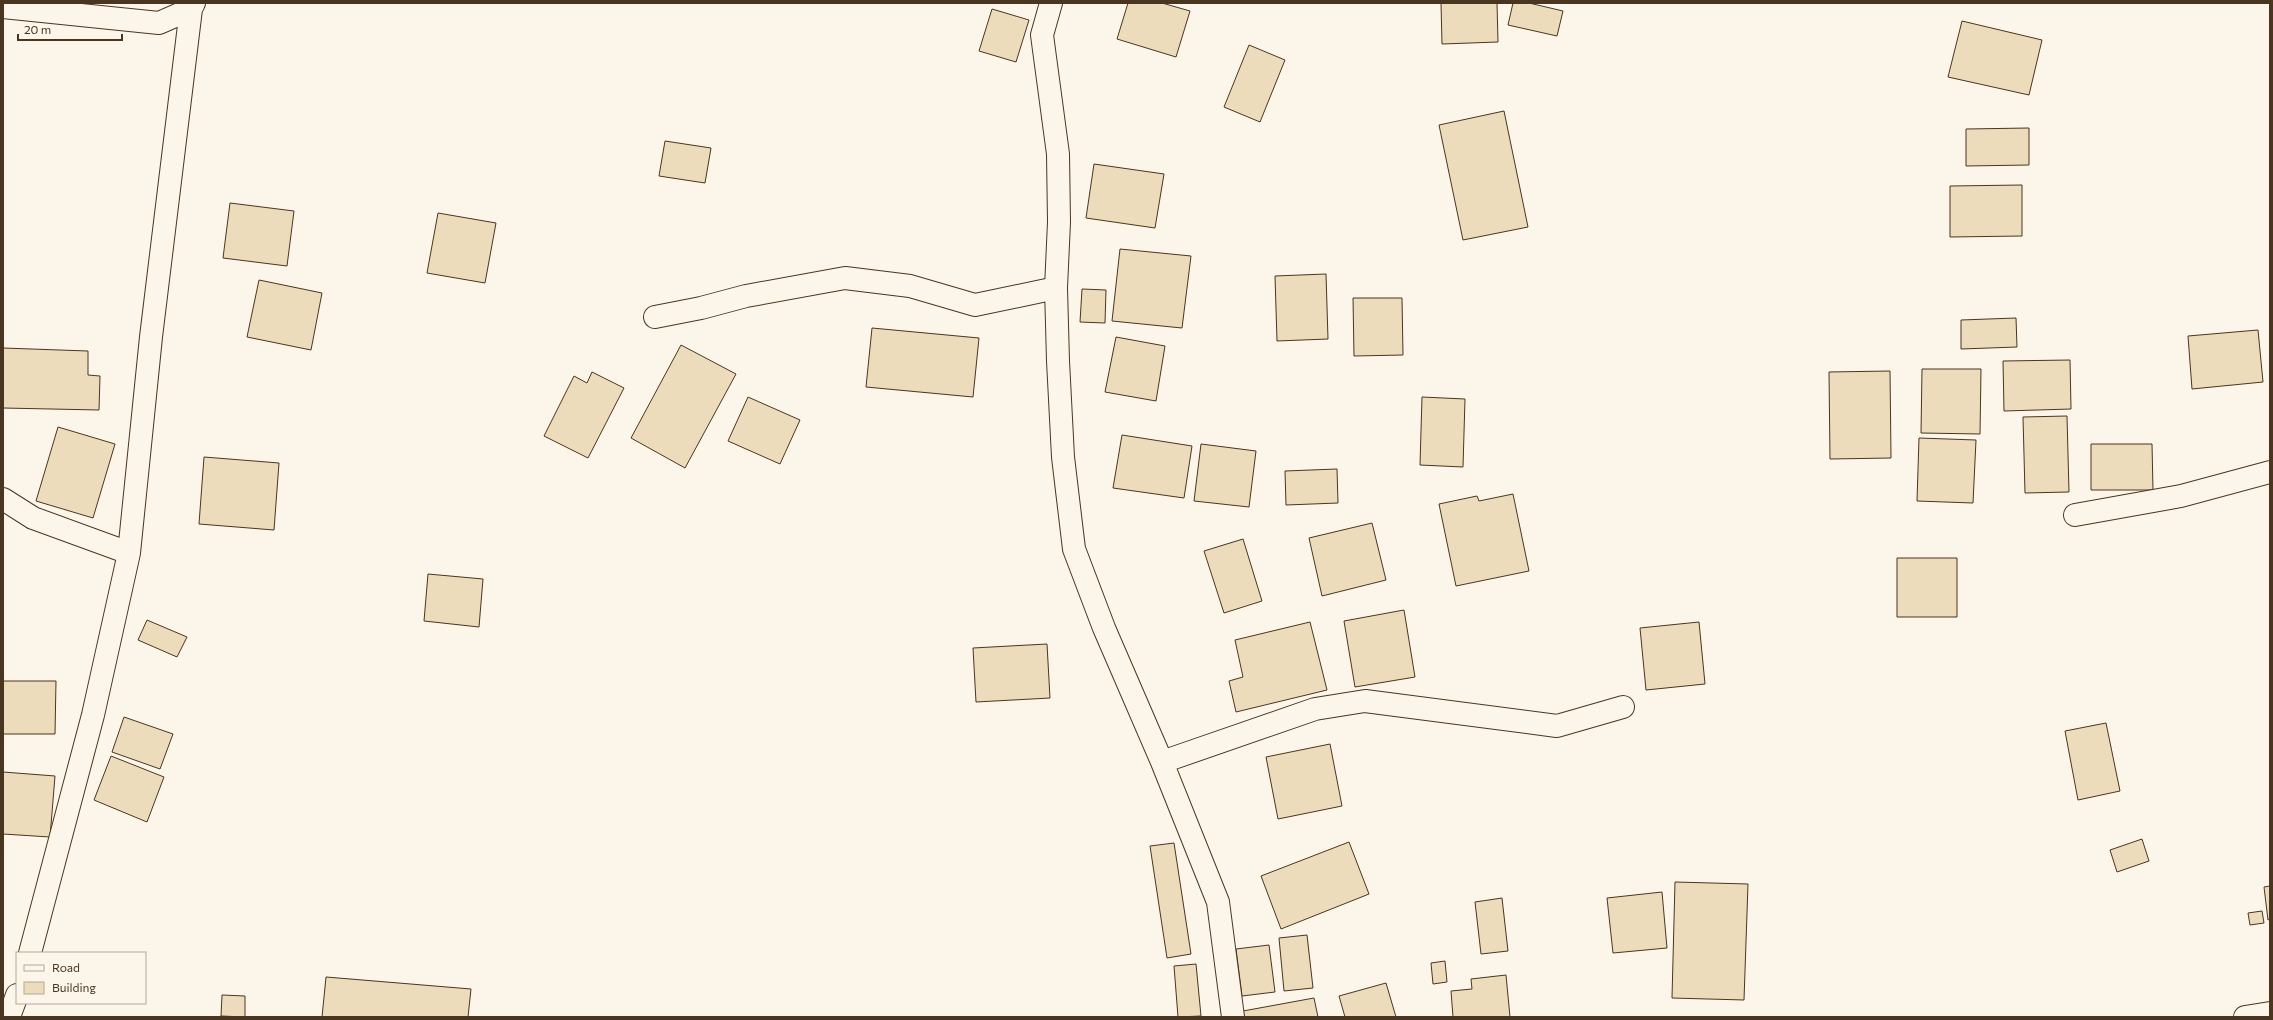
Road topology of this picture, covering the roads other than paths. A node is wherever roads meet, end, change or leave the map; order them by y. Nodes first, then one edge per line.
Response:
1 (1051, 3) edge
2 (193, 6) edge
3 (3, 7) edge
4 (1056, 288) junction
5 (655, 317) dead end
6 (2270, 472) edge
7 (3, 499) edge
8 (2075, 515) dead end
9 (129, 553) junction
10 (1623, 707) dead end
11 (1162, 762) junction
12 (30, 952) edge
13 (16, 998) edge
14 (2270, 1013) edge
15 (9, 1017) edge
16 (1233, 1017) edge
17 (2245, 1017) edge

1 - 4 street
2 - 3 street
2 - 9 street
4 - 5 street
4 - 11 street
6 - 8 street
7 - 9 street
9 - 12 street
10 - 11 street
11 - 16 street
13 - 15 street
14 - 17 street

